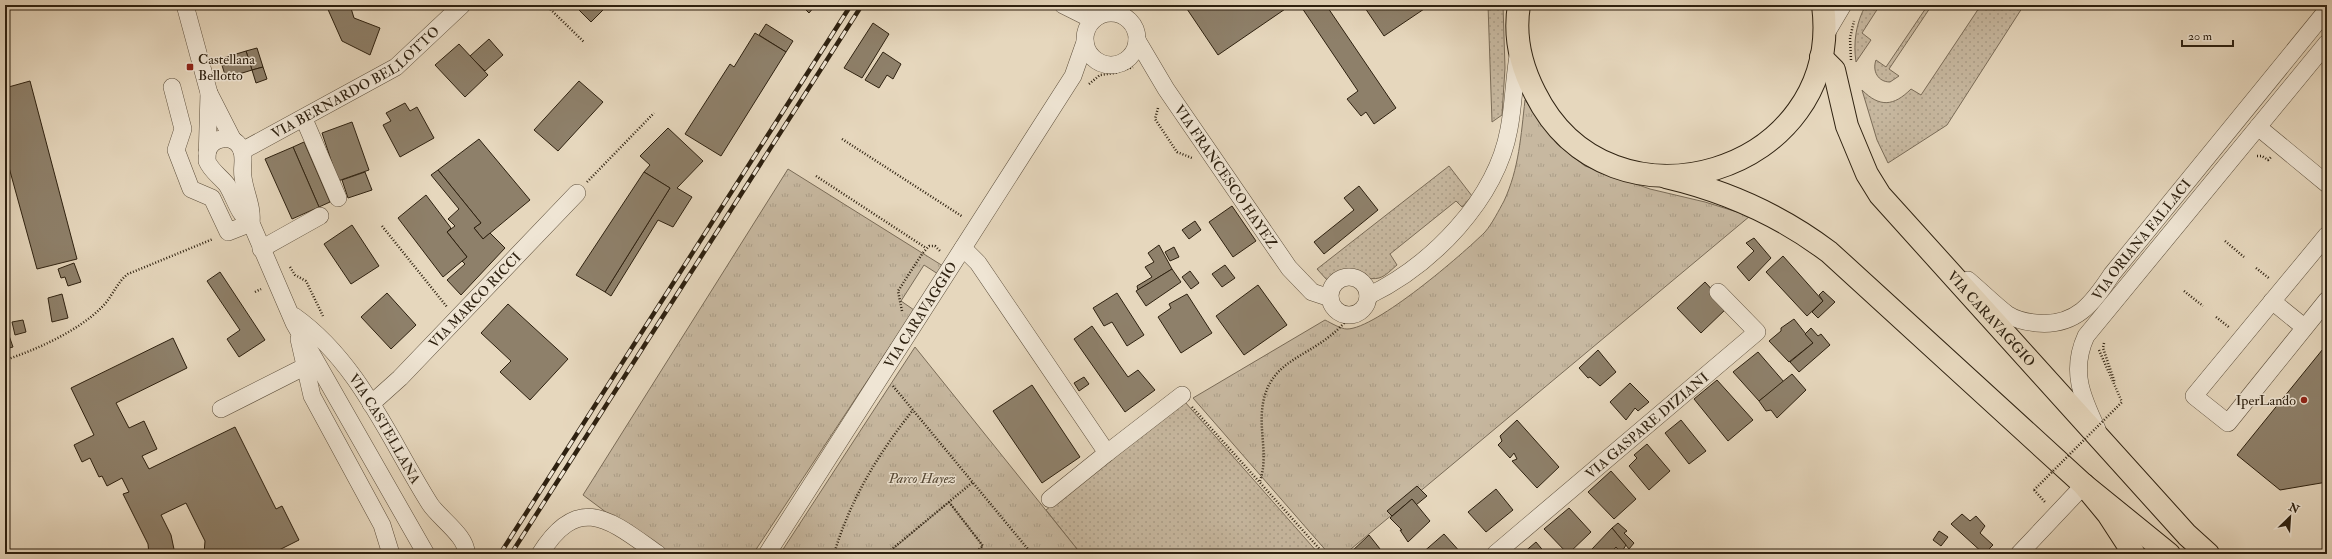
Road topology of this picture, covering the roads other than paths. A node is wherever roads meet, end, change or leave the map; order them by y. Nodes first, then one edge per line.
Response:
1 (185, 5) edge
2 (462, 5) edge
3 (1063, 5) edge
4 (1823, 5) edge
5 (1843, 5) edge
6 (1518, 8) edge
7 (2327, 10) edge
8 (1114, 12) edge
9 (1136, 40) junction
10 (1085, 42) junction
11 (2327, 43) edge
12 (1822, 47) junction
13 (1520, 50) junction
14 (1099, 62) junction
15 (1073, 76) junction
16 (172, 87) dead end
17 (209, 93) junction
18 (304, 119) junction
19 (2258, 127) junction
20 (239, 151) junction
21 (207, 152) junction
22 (216, 172) junction
23 (1666, 177) junction
24 (2327, 184) edge
25 (577, 193) road end
26 (338, 198) dead end
27 (320, 216) dead end
28 (250, 223) junction
29 (1914, 234) junction
30 (2327, 235) edge
31 (963, 248) junction
32 (261, 249) junction
33 (1718, 292) dead end
34 (1368, 296) junction
35 (1330, 298) junction
36 (2327, 300) edge
37 (2272, 302) junction
38 (292, 318) junction
39 (2304, 327) junction
40 (304, 367) junction
41 (1182, 395) road end
42 (371, 404) junction
43 (221, 409) dead end
44 (2106, 446) junction
45 (1107, 453) junction
46 (2084, 485) junction
47 (1050, 499) dead end
48 (391, 554) edge
49 (426, 554) edge
50 (466, 554) edge
51 (540, 554) edge
52 (658, 554) edge
53 (767, 554) edge
54 (1495, 554) edge
55 (2018, 554) edge
56 (2134, 554) edge
57 (2169, 554) edge
58 (2208, 554) edge

1 - 17 street, VIA CASTELLANA
2 - 18 street, VIA BERNARDO BELLOTTO
3 - 8 street
4 - 12 main road
5 - 12 street
6 - 13 main road
7 - 29 street, VIA ORIANA FALLACI
8 - 9 street
8 - 10 street, VIA CARAVAGGIO
9 - 14 street
9 - 35 street, VIA FRANCESCO HAYEZ
10 - 14 street
10 - 15 street, VIA CARAVAGGIO
11 - 19 street, VIA ORIANA FALLACI
12 - 23 main road
12 - 29 main road, VIA CARAVAGGIO
13 - 23 main road
13 - 34 street
14 - 15 street
15 - 31 street, VIA CARAVAGGIO
16 - 28 street
17 - 20 street, VIA CASTELLANA
17 - 21 street, VIA CASTELLANA
18 - 20 street, VIA BERNARDO BELLOTTO
18 - 26 street
19 - 24 street
19 - 44 street, VIA ORIANA FALLACI
20 - 21 street
20 - 22 street
20 - 28 street, VIA CASTELLANA
21 - 22 street, VIA CASTELLANA
22 - 28 street, VIA CASTELLANA
23 - 46 main road
25 - 42 street, VIA MARCO RICCI
27 - 32 street
28 - 32 street, VIA CASTELLANA
29 - 44 main road, VIA CARAVAGGIO
30 - 37 street
31 - 45 street
31 - 53 street, VIA CARAVAGGIO
32 - 38 street, VIA CASTELLANA
33 - 54 street, VIA GASPARE DIZIANI
34 - 35 street
34 - 35 street
36 - 39 street
37 - 39 street
37 - 39 street
38 - 40 street, VIA CASTELLANA
38 - 42 street, VIA CASTELLANA
38 - 49 street, VIA CASTELLANA
40 - 43 street
40 - 48 street, VIA CASTELLANA
41 - 45 street
42 - 50 street, VIA CASTELLANA
44 - 58 main road, VIA CARAVAGGIO
45 - 47 street
46 - 55 street
46 - 56 main road
46 - 57 main road
51 - 52 street

